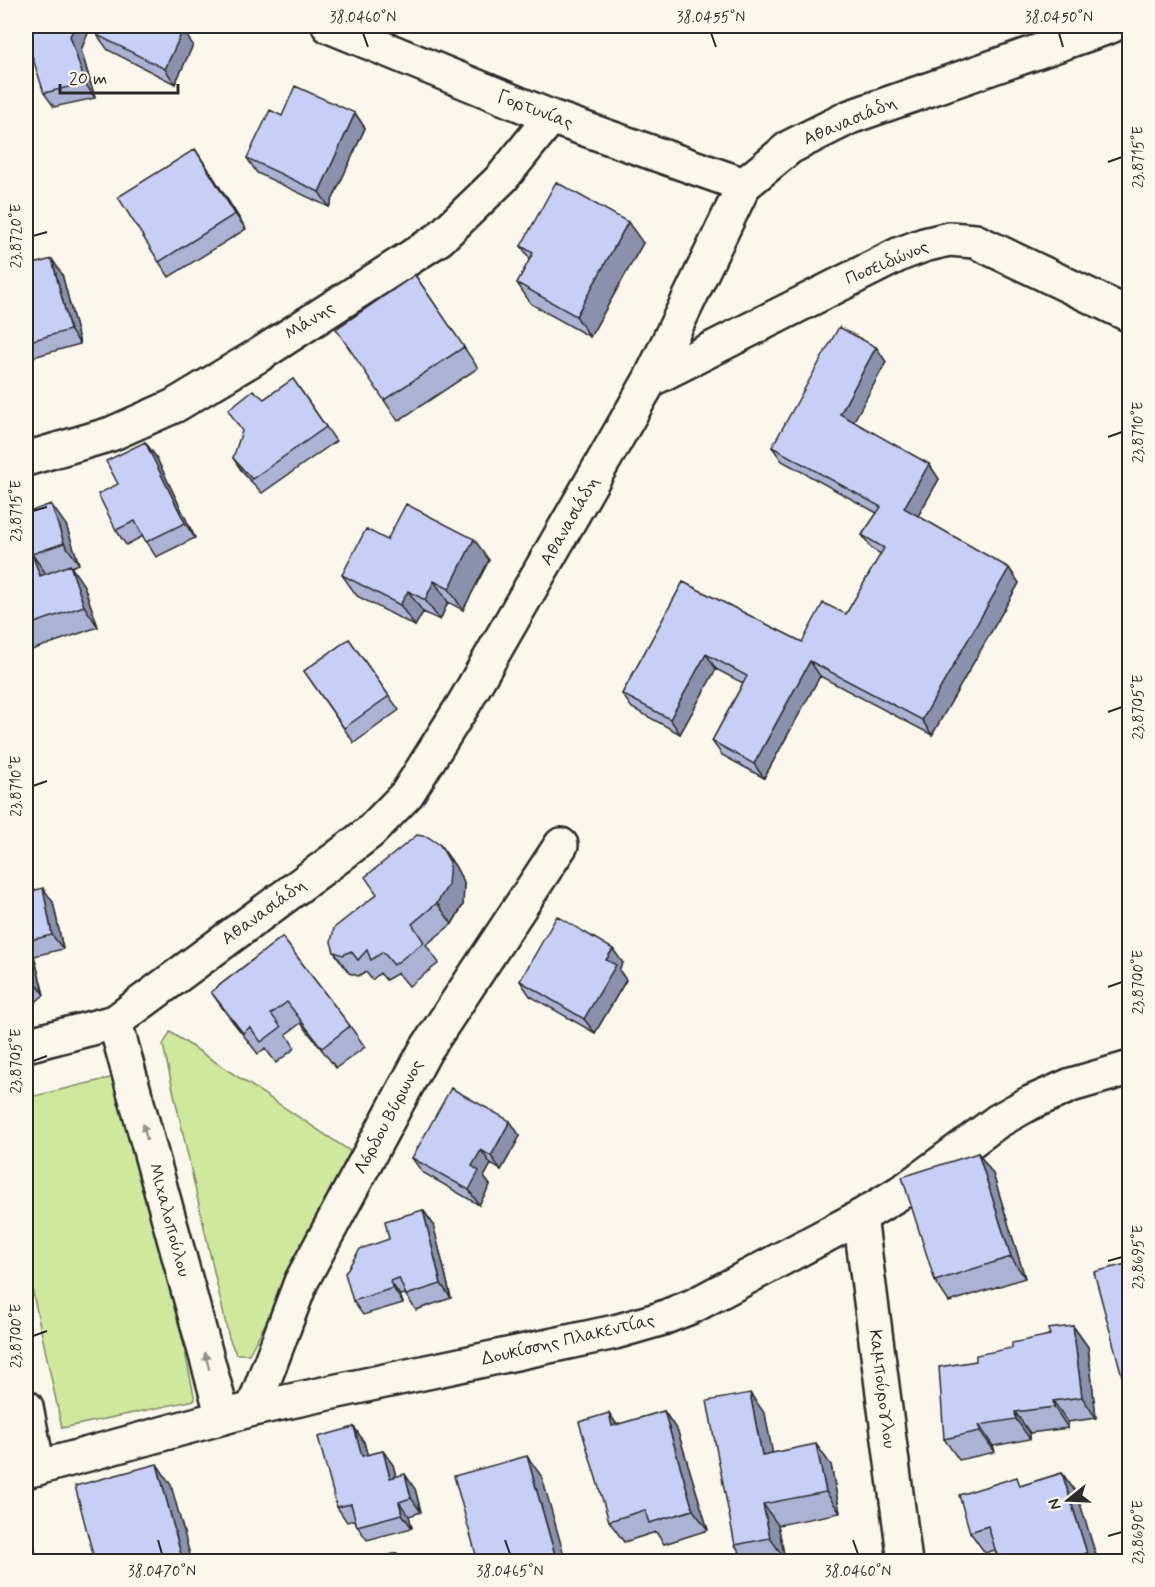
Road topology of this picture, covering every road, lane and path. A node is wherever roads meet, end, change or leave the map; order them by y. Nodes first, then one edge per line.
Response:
1 (329, 26) edge
2 (1111, 26) edge
3 (551, 117) junction
4 (744, 185) junction
5 (1130, 315) edge
6 (650, 380) junction
7 (26, 459) edge
8 (561, 845) dead end
9 (115, 1022) junction
10 (26, 1045) edge
11 (1130, 1068) edge
12 (860, 1217) junction
13 (26, 1407) edge
14 (238, 1413) junction
15 (32, 1470) edge
16 (905, 1562) edge

1 - 3 street, Γορτυνίας
2 - 4 street, Αθανασιάδη
3 - 4 street, Γορτυνίας
3 - 7 street, Μάνης
4 - 6 street, Αθανασιάδη
5 - 6 street, Ποσειδώνος
6 - 9 street, Αθανασιάδη
8 - 14 street, Λόρδου Βύρωνος
9 - 10 street, Αθανασιάδη
14 -> 9 street, Μιχαλοπούλου
11 - 12 street, Δουκίσσης Πλακεντίας
12 - 14 street, Δουκίσσης Πλακεντίας
12 - 16 street, Καμπούρογλου
13 - 15 street
14 - 15 street, Δουκίσσης Πλακεντίας

